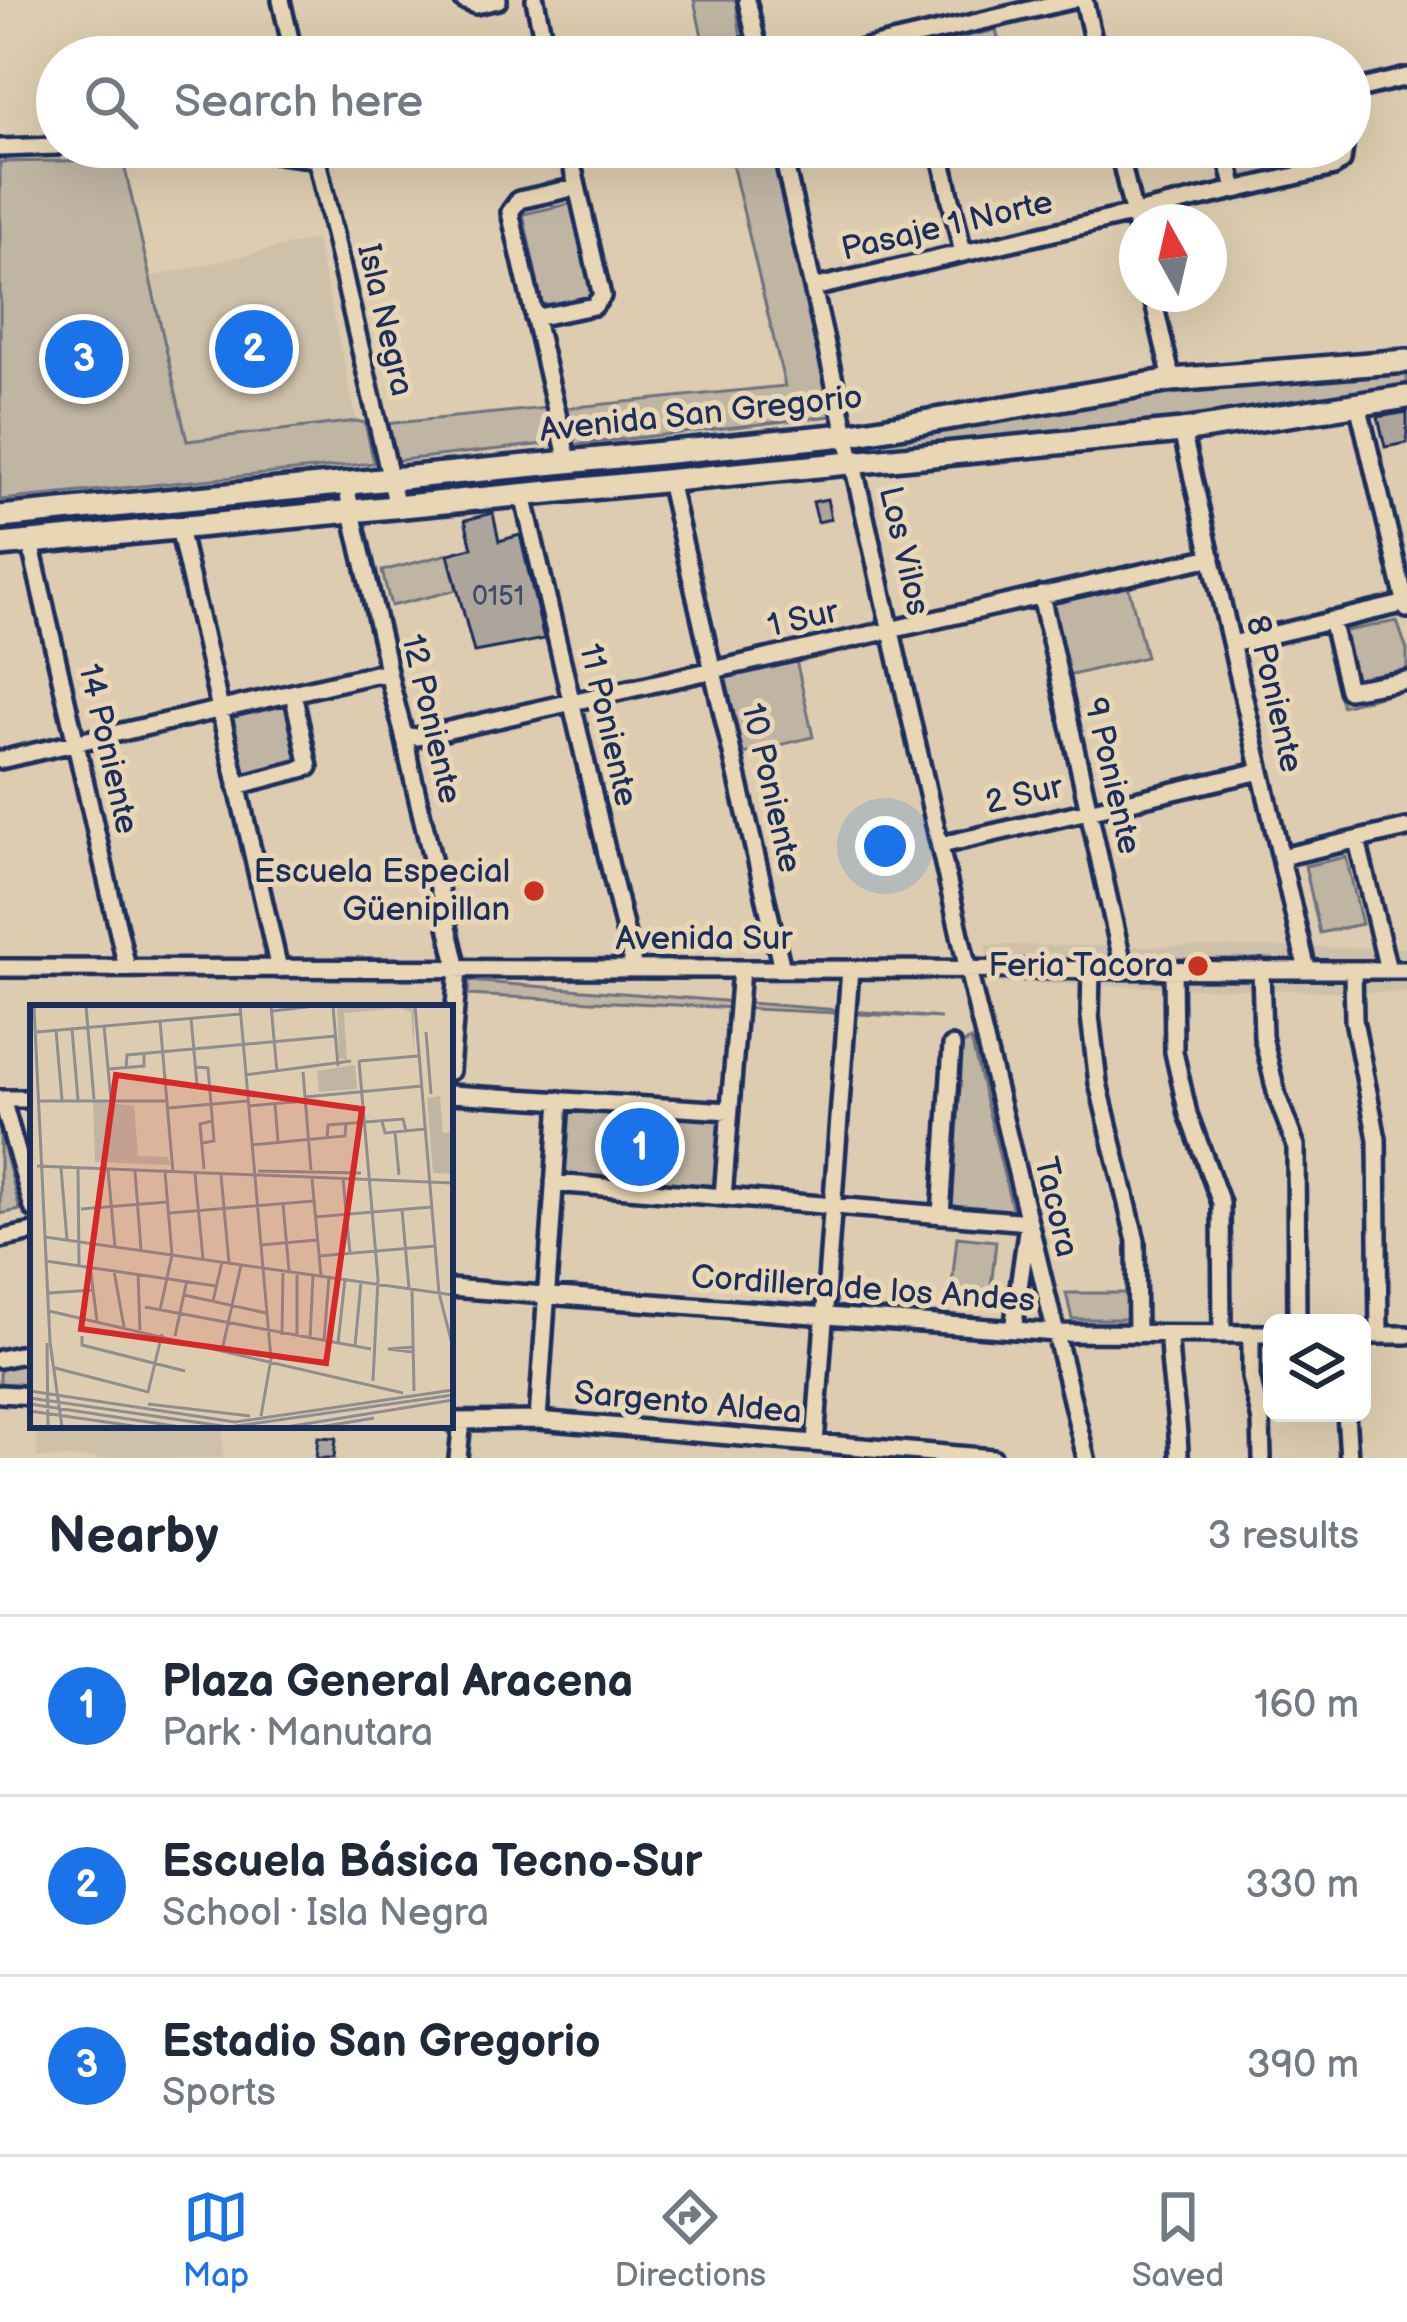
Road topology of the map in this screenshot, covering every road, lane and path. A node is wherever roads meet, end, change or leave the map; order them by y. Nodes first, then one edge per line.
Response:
1 (280, 0) edge
2 (463, 0) edge
3 (498, 0) edge
4 (535, 0) edge
5 (747, 0) edge
6 (1072, 0) edge
7 (1084, 0) edge
8 (289, 36) edge
9 (543, 36) edge
10 (755, 36) edge
11 (917, 36) edge
12 (1092, 36) edge
13 (1407, 77) edge
14 (1371, 86) edge
15 (36, 147) edge
16 (0, 148) edge
17 (319, 168) edge
18 (573, 168) edge
19 (786, 168) edge
20 (944, 168) edge
21 (1123, 168) edge
22 (1230, 168) edge
23 (1326, 168) edge
24 (577, 187) junction
25 (1235, 190) junction
26 (1131, 204) edge
27 (1190, 204) edge
28 (1119, 224) edge
29 (963, 253) junction
30 (813, 288) junction
31 (1156, 312) edge
32 (534, 318) junction
33 (1407, 361) edge
34 (1172, 380) junction
35 (1407, 397) edge
36 (1358, 404) junction
37 (1182, 431) junction
38 (846, 435) junction
39 (568, 461) junction
40 (853, 463) junction
41 (390, 478) junction
42 (670, 481) junction
43 (345, 482) junction
44 (523, 495) junction
45 (397, 507) junction
46 (352, 512) junction
47 (0, 518) edge
48 (178, 528) junction
49 (30, 542) junction
50 (0, 544) edge
51 (1212, 556) junction
52 (1041, 596) junction
53 (1406, 605) edge
54 (1331, 620) junction
55 (891, 629) junction
56 (1232, 644) junction
57 (713, 670) junction
58 (386, 676) junction
59 (1407, 680) edge
60 (293, 693) junction
61 (572, 702) junction
62 (220, 710) junction
63 (409, 736) junction
64 (76, 743) junction
65 (0, 760) edge
66 (1261, 771) junction
67 (237, 786) junction
68 (1089, 811) junction
69 (1407, 828) edge
70 (1357, 840) junction
71 (940, 845) junction
72 (1281, 857) junction
73 (0, 968) edge
74 (127, 968) junction
75 (279, 969) junction
76 (458, 969) junction
77 (634, 969) junction
78 (742, 969) junction
79 (782, 969) junction
80 (850, 969) junction
81 (1090, 969) junction
82 (1124, 969) junction
83 (1173, 969) junction
84 (1261, 969) junction
85 (968, 970) junction
86 (1307, 970) junction
87 (1353, 970) junction
88 (1388, 970) junction
89 (1407, 970) edge
90 (453, 1033) edge
91 (952, 1046) dead end
92 (453, 1094) edge
93 (1, 1099) edge
94 (560, 1100) junction
95 (730, 1111) junction
96 (554, 1183) junction
97 (723, 1197) junction
98 (30, 1198) edge
99 (833, 1206) junction
100 (941, 1215) junction
101 (1029, 1222) junction
102 (30, 1233) edge
103 (0, 1239) edge
104 (453, 1288) edge
105 (546, 1295) junction
106 (1297, 1314) edge
107 (1371, 1314) edge
108 (824, 1316) junction
109 (1013, 1330) junction
110 (1055, 1333) junction
111 (1137, 1334) junction
112 (1169, 1334) junction
113 (1222, 1334) junction
114 (1251, 1334) junction
115 (1263, 1334) edge
116 (1371, 1334) edge
117 (1407, 1335) edge
118 (30, 1353) edge
119 (0, 1359) edge
120 (0, 1394) edge
121 (30, 1396) edge
122 (456, 1420) edge
123 (538, 1420) junction
124 (1347, 1422) edge
125 (815, 1443) junction
126 (458, 1458) edge
127 (993, 1458) edge
128 (1086, 1458) edge
129 (1178, 1458) edge
130 (1262, 1458) edge
131 (1349, 1458) edge

1 - 8 street
2 - 3 street
4 - 9 street
5 - 10 street
6 - 11 street
7 - 12 street
13 - 14 street
15 - 16 street
17 - 41 street, Isla Negra
18 - 24 street
19 - 30 street, Los Vilos
20 - 29 street
21 - 26 street
22 - 25 street
23 - 25 street, Pasaje 1 Norte
24 - 32 street
24 - 32 street
25 - 27 street, Pasaje 1 Norte
28 - 29 street, Pasaje 1 Norte
29 - 30 street, Pasaje 1 Norte
30 - 38 street, Los Vilos
31 - 34 street
32 - 39 street
33 - 34 main road, Avenida San Gregorio
34 - 38 main road, Avenida San Gregorio
35 - 36 main road, Avenida San Gregorio
36 - 37 main road, Avenida San Gregorio
36 - 53 street
37 - 40 main road, Avenida San Gregorio
37 - 51 street, 8 Poniente
38 - 39 main road, Avenida San Gregorio
38 - 40 street, Los Vilos
39 - 41 main road, Avenida San Gregorio
40 - 42 main road, Avenida San Gregorio
40 - 55 street, Los Vilos
41 - 43 main road, Avenida San Gregorio
41 - 45 street, Isla Negra
42 - 44 main road, Avenida San Gregorio
42 - 57 street, 10 Poniente
43 - 46 street, 12 Poniente
43 - 47 main road, Avenida San Gregorio
44 - 45 main road, Avenida San Gregorio
44 - 61 street, 11 Poniente
45 - 46 main road, Avenida San Gregorio
46 - 48 main road, Avenida San Gregorio
46 - 58 street, 12 Poniente
48 - 49 main road, Avenida San Gregorio
48 - 62 street
49 - 50 main road, Avenida San Gregorio
49 - 64 street, 14 Poniente
51 - 52 street, 1 Sur
51 - 56 street, 8 Poniente
52 - 55 street, 1 Sur
52 - 68 street, 9 Poniente
53 - 54 street
54 - 56 street
54 - 59 street
55 - 57 street, 1 Sur
55 - 71 street, Los Vilos
56 - 66 street, 8 Poniente
57 - 61 street, 1 Sur
57 - 79 street, 10 Poniente
58 - 60 street
58 - 63 street, 12 Poniente
60 - 62 street
60 - 67 street
61 - 63 street, 1 Sur
61 - 77 street, 11 Poniente
62 - 64 street
62 - 67 street
63 - 76 street, 12 Poniente
64 - 65 street
64 - 74 street, 14 Poniente
66 - 68 street, 2 Sur
66 - 72 street, 8 Poniente
67 - 75 street
68 - 71 street, 2 Sur
68 - 82 street, 9 Poniente
69 - 70 street
70 - 72 street
70 - 88 street
71 - 85 street, Los Vilos
72 - 86 street, 8 Poniente
73 - 74 street, Avenida Sur
74 - 75 street, Avenida Sur
75 - 76 street, Avenida Sur
76 - 77 street, Avenida Sur
76 - 90 street, 12 Poniente
77 - 78 street, Avenida Sur
78 - 79 street, Avenida Sur
78 - 95 street
79 - 80 street, Avenida Sur
80 - 85 street, Avenida Sur
80 - 99 street
81 - 82 street, Avenida Sur
81 - 85 street, Avenida Sur
81 - 111 street
82 - 83 street, Avenida Sur
83 - 84 street, Avenida Sur
83 - 113 street
84 - 86 street, Avenida Sur
84 - 106 street
85 - 101 street, Tacora
86 - 87 street, Avenida Sur
87 - 88 street, Avenida Sur
87 - 107 street
88 - 89 street, Avenida Sur
91 - 100 street
92 - 94 street
93 - 98 street
94 - 95 street
94 - 96 street
95 - 97 street
96 - 97 street
96 - 105 street
97 - 99 street
99 - 100 street
99 - 108 street
100 - 101 street
101 - 109 street
101 - 110 street, Tacora
102 - 103 street
104 - 105 street, Cordillera de los Andes
105 - 108 street, Cordillera de los Andes
105 - 123 street
108 - 109 street, Cordillera de los Andes
108 - 125 street
109 - 110 street, Cordillera de los Andes
110 - 111 street, Cordillera de los Andes
110 - 128 street, Tacora
111 - 112 street, Cordillera de los Andes
112 - 113 street, Cordillera de los Andes
112 - 129 street
113 - 114 street, Cordillera de los Andes
114 - 115 street, Cordillera de los Andes
114 - 130 street
116 - 117 street
118 - 119 street
120 - 121 street
122 - 123 street, Sargento Aldea
122 - 126 street
123 - 125 street, Sargento Aldea
124 - 131 street
125 - 127 street, Sargento Aldea

